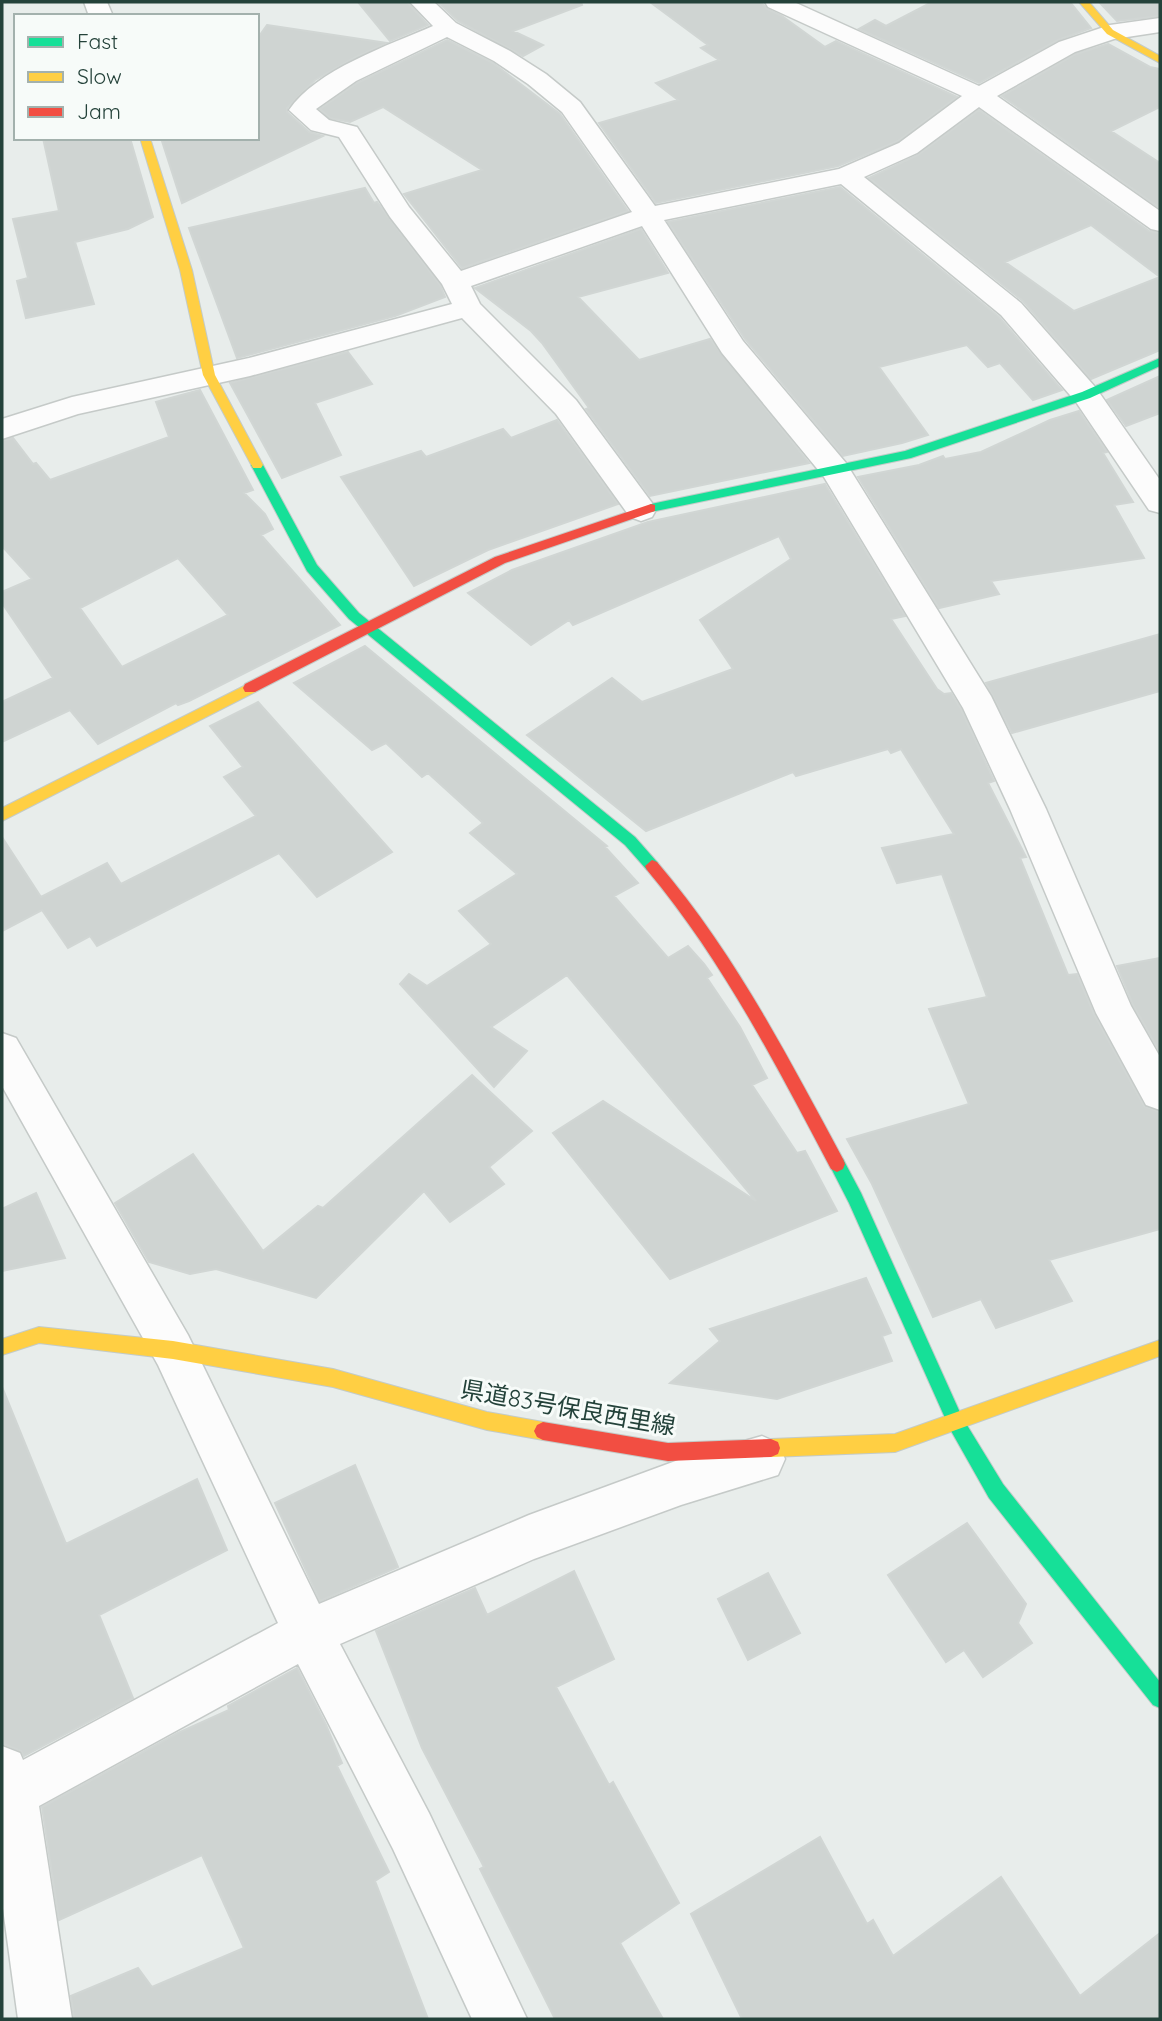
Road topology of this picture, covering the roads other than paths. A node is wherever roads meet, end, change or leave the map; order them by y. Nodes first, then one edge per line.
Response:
1 (421, 2) edge
2 (776, 2) edge
3 (1084, 2) edge
4 (1160, 25) edge
5 (448, 28) junction
6 (1110, 32) junction
7 (1160, 60) edge
8 (979, 95) junction
9 (146, 140) edge
10 (846, 175) junction
11 (648, 215) junction
12 (1160, 223) edge
13 (455, 282) junction
14 (468, 308) junction
15 (1160, 362) edge
16 (209, 375) junction
17 (1086, 394) junction
18 (2, 429) edge
19 (835, 470) junction
20 (1160, 503) edge
21 (641, 510) junction
22 (370, 629) junction
23 (2, 815) edge
24 (2, 1050) edge
25 (1160, 1093) edge
26 (2, 1347) edge
27 (1160, 1348) edge
28 (173, 1350) junction
29 (956, 1423) junction
30 (798, 1449) junction
31 (308, 1633) junction
32 (1160, 1698) edge
33 (7, 1782) edge
34 (45, 2019) edge
35 (500, 2019) edge

1 - 5 street
2 - 8 street
3 - 6 street
4 - 6 street
5 - 11 street
5 - 13 street
6 - 7 street
6 - 8 street
8 - 10 street
8 - 12 street
9 - 16 street
10 - 11 street
10 - 17 street
11 - 13 street
11 - 19 street
13 - 14 street
14 - 16 street
14 - 21 street
15 - 17 street
16 - 18 street
16 - 22 street
17 - 19 street
17 - 20 street
19 - 21 street
19 - 25 street
21 - 22 street
22 - 23 street
22 - 29 street
24 - 28 street
26 - 28 street, 県道83号保良西里線
27 - 29 street, 県道83号保良西里線
28 - 30 street, 県道83号保良西里線
28 - 31 street
29 - 30 street, 県道83号保良西里線
29 - 32 street
30 - 31 street
31 - 33 street
31 - 35 street
33 - 34 street

